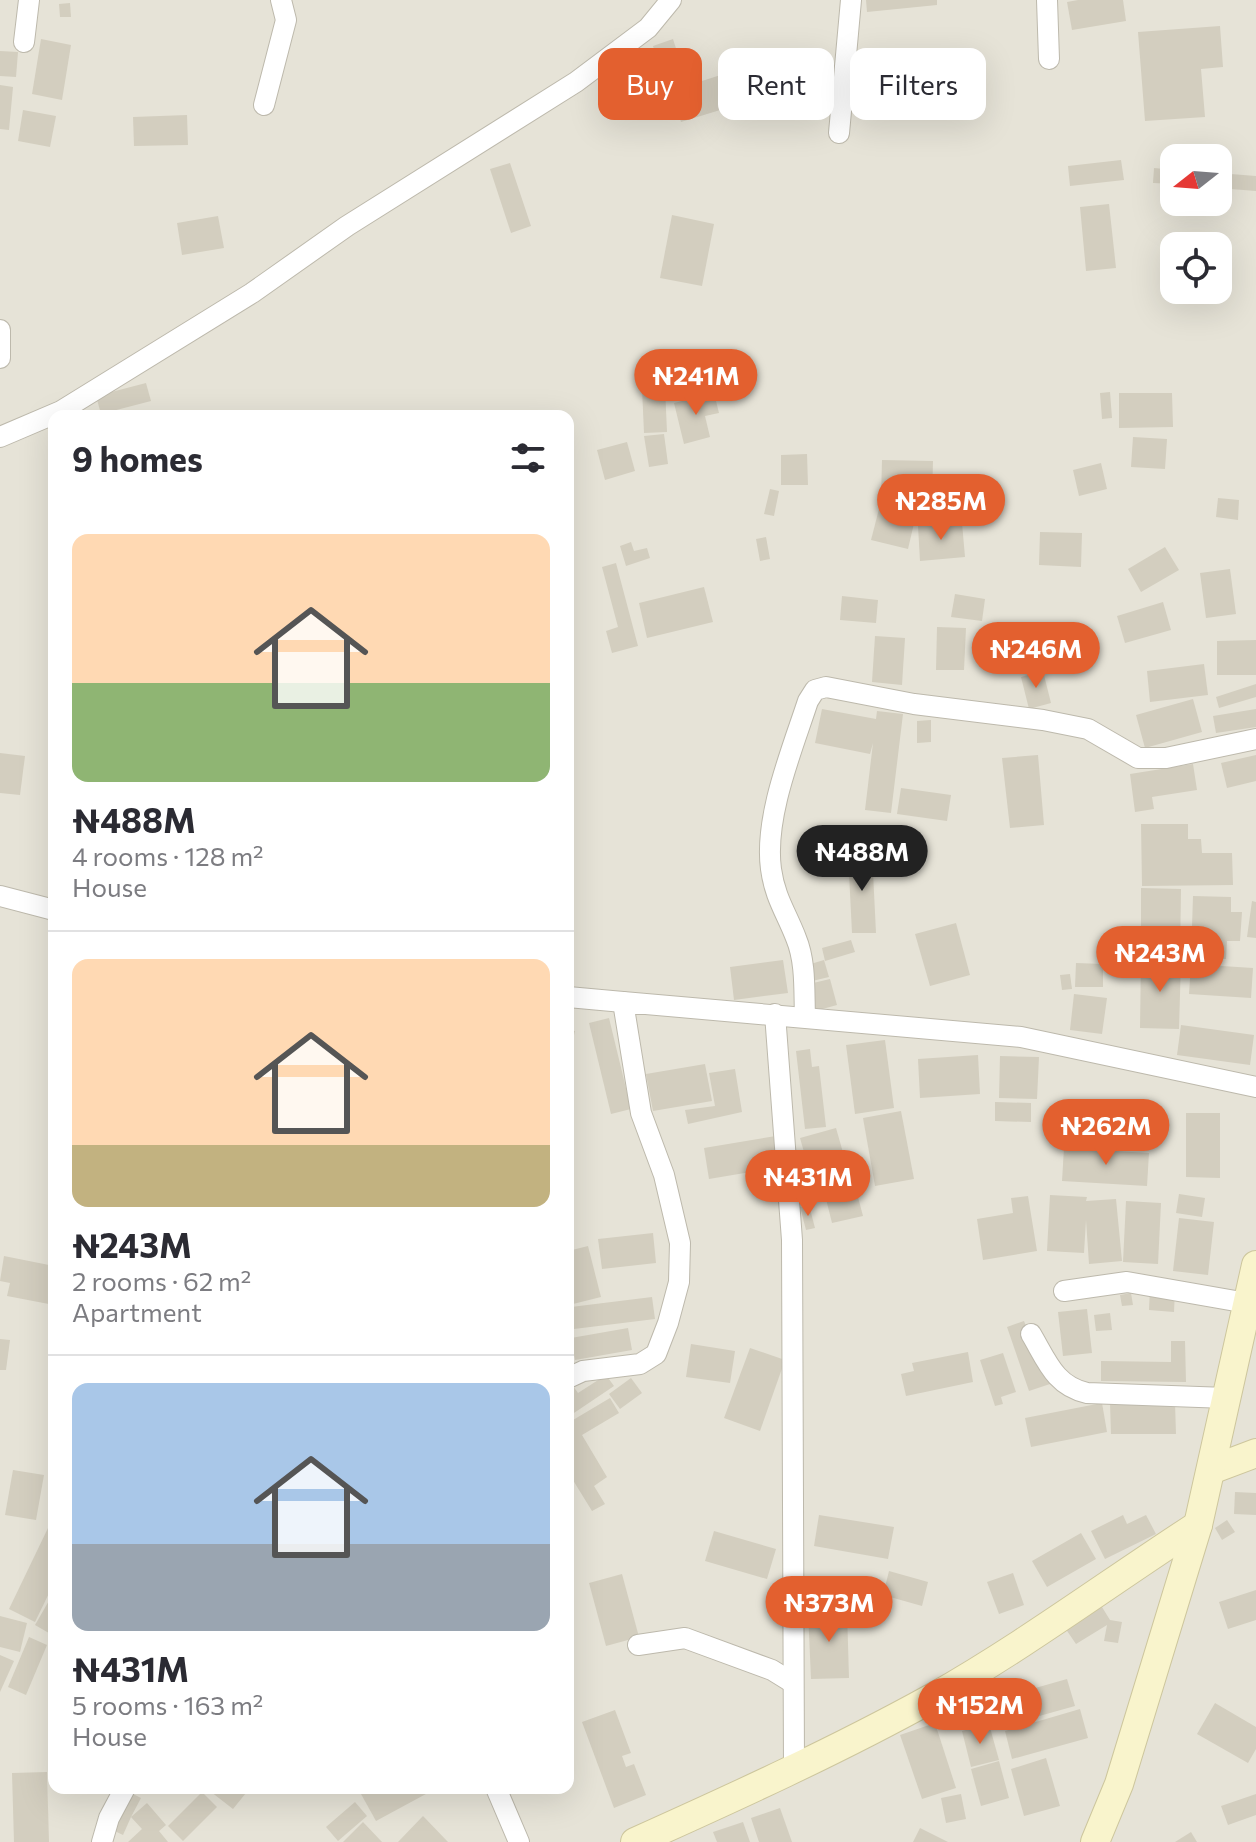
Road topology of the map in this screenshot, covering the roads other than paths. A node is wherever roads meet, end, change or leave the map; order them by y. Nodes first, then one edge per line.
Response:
1 (29, 0) edge
2 (281, 0) edge
3 (671, 0) edge
4 (851, 0) edge
5 (1047, 0) edge
6 (24, 42) dead end
7 (1049, 59) dead end
8 (264, 105) dead end
9 (839, 133) dead end
10 (0, 330) edge
11 (0, 358) edge
12 (63, 410) edge
13 (48, 417) edge
14 (0, 437) edge
15 (1256, 739) edge
16 (0, 896) edge
17 (48, 908) edge
18 (574, 998) edge
19 (623, 1002) junction
20 (775, 1014) junction
21 (805, 1017) junction
22 (1256, 1087) edge
23 (1256, 1265) edge
24 (1064, 1291) dead end
25 (1247, 1303) junction
26 (1031, 1334) dead end
27 (574, 1375) edge
28 (1227, 1398) junction
29 (1256, 1453) edge
30 (1211, 1470) junction
31 (1198, 1525) junction
32 (638, 1645) dead end
33 (793, 1683) junction
34 (794, 1768) junction
35 (122, 1794) edge
36 (499, 1794) edge
37 (102, 1842) edge
38 (519, 1842) edge
39 (635, 1842) edge
40 (1095, 1842) edge

1 - 6 street
2 - 8 street
3 - 12 street
4 - 9 street
5 - 7 street
10 - 11 street
13 - 14 street
15 - 21 street
16 - 17 street
18 - 19 street
19 - 20 street
19 - 27 street
20 - 21 street
20 - 33 street
21 - 22 street
23 - 25 street
24 - 25 street
25 - 28 street
26 - 28 street
28 - 30 street
29 - 30 street
30 - 31 street
31 - 34 street
31 - 40 street
32 - 33 street
33 - 34 street
34 - 39 street
35 - 37 street
36 - 38 street

